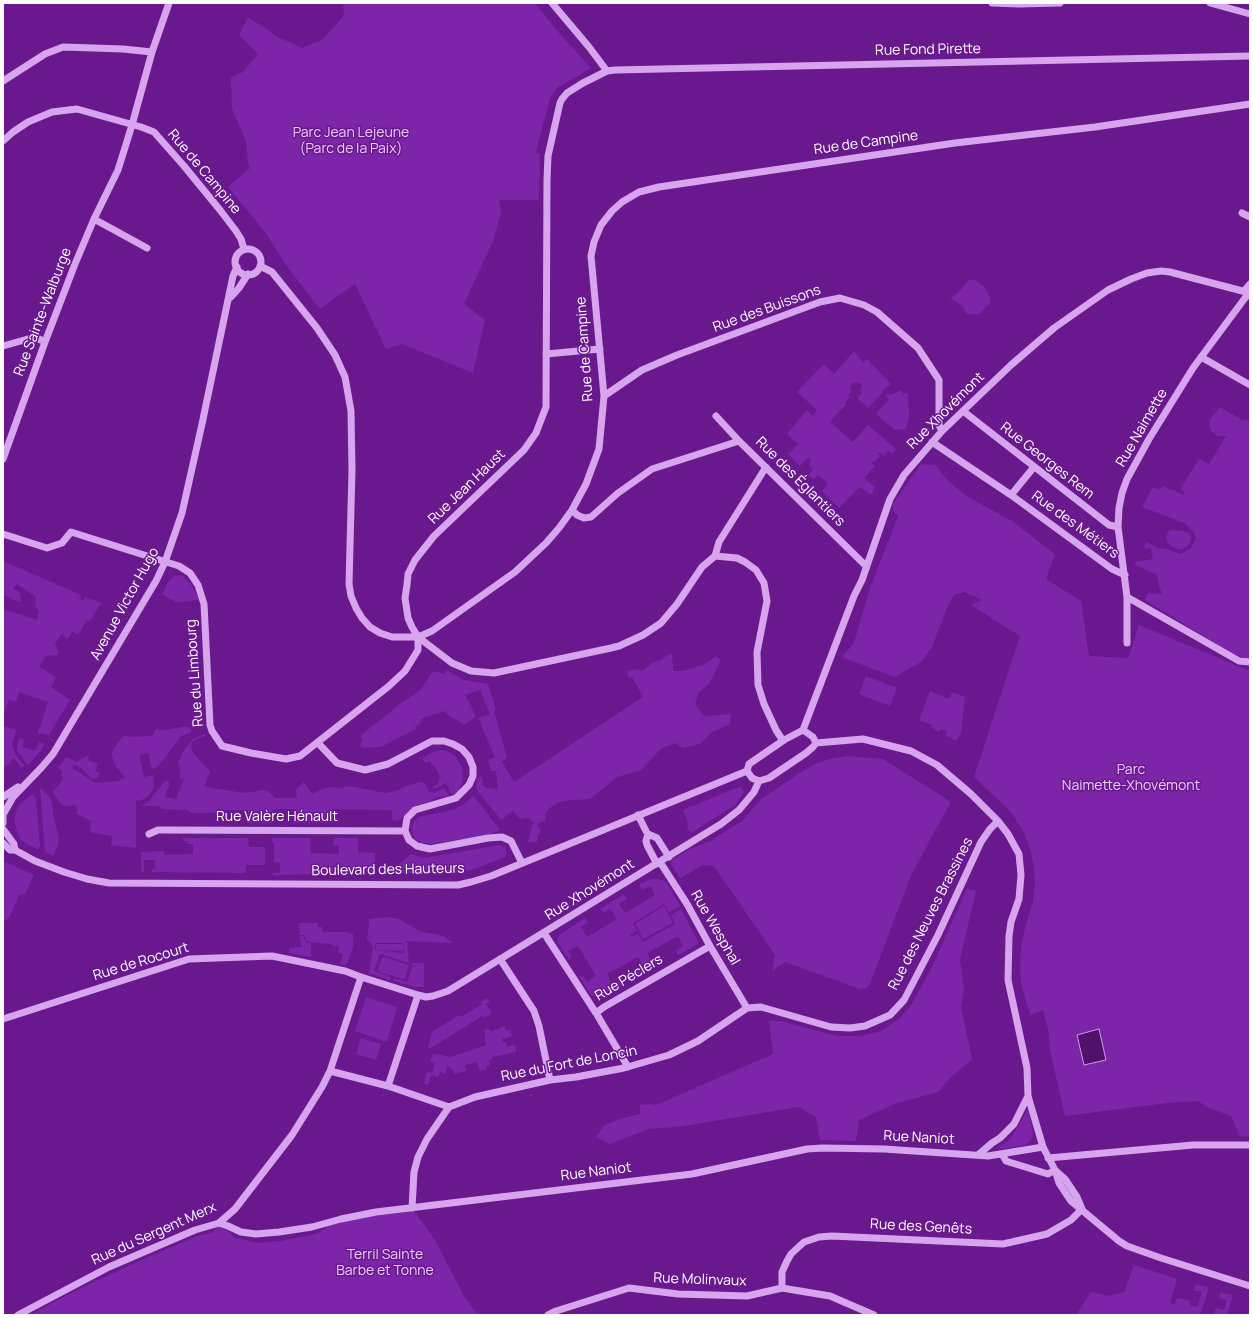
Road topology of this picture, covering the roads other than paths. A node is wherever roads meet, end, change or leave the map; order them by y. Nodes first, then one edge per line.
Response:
1 (169, 3) edge
2 (552, 3) edge
3 (992, 3) edge
4 (1060, 3) edge
5 (1210, 3) edge
6 (1250, 14) edge
7 (152, 52) junction
8 (1250, 56) edge
9 (607, 71) junction
10 (3, 81) edge
11 (1250, 104) edge
12 (132, 125) junction
13 (3, 141) edge
14 (1242, 213) dead end
15 (1250, 218) edge
16 (94, 219) junction
17 (148, 248) dead end
18 (244, 249) junction
19 (260, 266) junction
20 (237, 267) junction
21 (248, 274) junction
22 (1250, 284) edge
23 (1248, 292) edge
24 (229, 299) junction
25 (45, 342) junction
26 (3, 346) edge
27 (600, 349) junction
28 (546, 354) junction
29 (1201, 357) junction
30 (1250, 385) edge
31 (604, 396) junction
32 (963, 411) junction
33 (716, 416) dead end
34 (942, 431) junction
35 (740, 441) junction
36 (932, 442) junction
37 (3, 459) edge
38 (766, 467) junction
39 (1034, 467) junction
40 (1011, 495) junction
41 (572, 510) junction
42 (1118, 527) junction
43 (3, 534) edge
44 (715, 556) junction
45 (165, 562) junction
46 (866, 566) junction
47 (1125, 575) junction
48 (1127, 596) junction
49 (418, 637) junction
50 (1127, 643) dead end
51 (1250, 662) edge
52 (803, 730) junction
53 (783, 741) junction
54 (816, 742) junction
55 (318, 743) junction
56 (747, 771) junction
57 (759, 780) junction
58 (25, 783) junction
59 (3, 797) edge
60 (3, 813) edge
61 (638, 815) junction
62 (998, 821) junction
63 (3, 823) edge
64 (3, 829) edge
65 (405, 831) junction
66 (646, 831) dead end
67 (149, 834) dead end
68 (3, 843) edge
69 (15, 850) junction
70 (669, 857) junction
71 (522, 863) junction
72 (659, 863) junction
73 (544, 933) junction
74 (710, 946) junction
75 (500, 959) junction
76 (361, 977) junction
77 (418, 995) junction
78 (747, 1008) junction
79 (596, 1013) junction
80 (3, 1019) edge
81 (628, 1067) junction
82 (330, 1070) junction
83 (550, 1080) junction
84 (388, 1086) junction
85 (1028, 1096) junction
86 (449, 1106) junction
87 (1250, 1146) edge
88 (1043, 1147) junction
89 (1002, 1154) junction
90 (978, 1155) junction
91 (1048, 1158) junction
92 (1055, 1170) junction
93 (412, 1208) junction
94 (1082, 1209) junction
95 (219, 1223) junction
96 (1250, 1286) edge
97 (782, 1288) junction
98 (18, 1315) edge
99 (548, 1315) edge
100 (874, 1315) edge

1 - 7 street, Rue Sainte-Walburge
2 - 9 street
3 - 4 street
5 - 6 street
7 - 10 street
7 - 12 street, Rue Sainte-Walburge
8 - 9 street, Rue Fond Pirette
9 - 28 street, Rue Jean Haust
11 - 27 street, Rue de Campine
12 - 13 street, Rue de Campine
12 - 16 street, Rue Sainte-Walburge
12 - 18 street, Rue de Campine
14 - 15 street
16 - 17 street
16 - 25 street, Rue Sainte-Walburge
18 - 19 street, Rue de Campine
18 - 20 street
19 - 21 street
19 - 49 street, Rue de Campine
20 - 21 street
20 - 24 street, Avenue Victor Hugo
21 - 24 street, Avenue Victor Hugo
22 - 23 street, Rue Naimette
23 - 29 street, Rue Naimette
23 - 32 street, Rue Xhovémont
24 - 45 street, Avenue Victor Hugo
25 - 26 street
25 - 37 street, Rue Sainte-Walburge
27 - 28 street
27 - 31 street, Rue de Campine
28 - 49 street, Rue Jean Haust
29 - 30 street
29 - 42 street, Rue Naimette
31 - 34 street, Rue des Buissons
31 - 41 street, Rue de Campine
32 - 34 street, Rue Xhovémont
32 - 39 street, Rue Georges Rem
33 - 35 street, Rue des Églantiers
34 - 36 street, Rue Xhovémont
35 - 38 street, Rue des Églantiers
35 - 41 street
36 - 40 street, Rue des Métiers
36 - 46 street, Rue Xhovémont
38 - 44 street
38 - 46 street, Rue des Églantiers
39 - 40 street, Rue des Métiers
39 - 42 street, Rue Georges Rem
40 - 47 street, Rue des Métiers
41 - 49 street, Rue de Campine
42 - 47 street, Rue Naimette
43 - 45 street, Rue du Limbourg
44 - 49 street
44 - 53 street
45 - 55 street, Rue du Limbourg
45 - 58 street, Avenue Victor Hugo
46 - 52 street, Rue Xhovémont
47 - 48 street, Rue Naimette
48 - 50 street, Rue Naimette
48 - 51 street
49 - 55 street, Rue du Limbourg
52 - 53 street
52 - 54 street
53 - 56 street
54 - 57 street
54 - 62 street
55 - 65 street
56 - 57 street
56 - 61 street, Boulevard des Hauteurs
57 - 70 street, Rue Xhovémont
58 - 59 street, Avenue Victor Hugo
58 - 60 street, Avenue Victor Hugo
60 - 63 street
61 - 66 street
61 - 71 street, Boulevard des Hauteurs
62 - 78 street, Rue des Neuves Brassines
62 - 85 street
64 - 69 street
65 - 67 street, Rue Valère Hénault
65 - 71 street
68 - 69 street, Boulevard des Hauteurs
69 - 71 street, Boulevard des Hauteurs
70 - 72 street, Rue Xhovémont
70 - 72 street, Rue Wesphal
72 - 73 street, Rue Xhovémont
72 - 74 street, Rue Wesphal
73 - 75 street, Rue Xhovémont
73 - 79 street
74 - 78 street, Rue Wesphal
74 - 79 street, Rue Péclers
75 - 77 street, Rue Xhovémont
75 - 83 street
76 - 77 street, Rue de Rocourt
76 - 80 street, Rue de Rocourt
76 - 82 street, Rue du Sergent Merx
77 - 84 street
78 - 81 street, Rue du Fort de Loncin
79 - 81 street, Rue Péclers
81 - 83 street, Rue du Fort de Loncin
82 - 84 street
82 - 95 street, Rue du Sergent Merx
83 - 86 street, Rue du Fort de Loncin
84 - 86 street
85 - 88 street
85 - 90 street
86 - 93 street
87 - 91 street
88 - 89 street, Rue Naniot
88 - 91 street
89 - 90 street, Rue Naniot
89 - 92 street
90 - 93 street, Rue Naniot
91 - 92 street
92 - 94 street
93 - 95 street, Rue Naniot
94 - 96 street
94 - 97 street, Rue des Genêts
95 - 98 street, Rue du Sergent Merx
97 - 99 street, Rue Molinvaux
97 - 100 street, Rue Molinvaux

